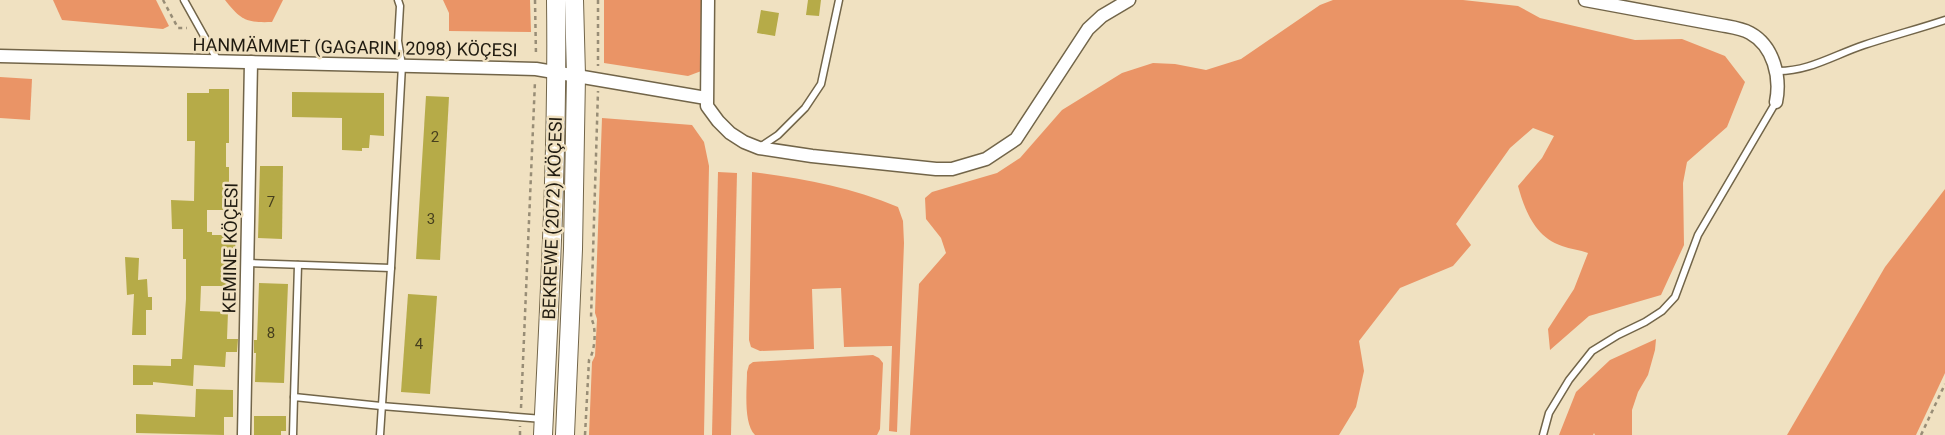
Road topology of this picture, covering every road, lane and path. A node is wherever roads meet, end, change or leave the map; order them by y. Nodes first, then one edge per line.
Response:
1 (162, 0) edge
2 (184, 0) edge
3 (398, 0) edge
4 (535, 0) edge
5 (556, 0) edge
6 (574, 0) edge
7 (598, 0) edge
8 (708, 0) edge
9 (839, 0) edge
10 (1129, 0) edge
11 (1585, 0) edge
12 (1945, 20) edge
13 (200, 28) junction
14 (0, 56) edge
15 (218, 61) junction
16 (251, 62) junction
17 (402, 65) junction
18 (536, 69) junction
19 (557, 72) junction
20 (1776, 72) junction
21 (576, 75) junction
22 (598, 78) junction
23 (706, 98) junction
24 (1776, 102) joint
25 (760, 148) junction
26 (247, 263) junction
27 (298, 265) junction
28 (391, 268) junction
29 (1945, 384) edge
30 (294, 397) junction
31 (381, 406) junction
32 (520, 417) junction
33 (544, 427) edge
34 (244, 435) edge
35 (293, 435) edge
36 (380, 435) edge
37 (520, 435) edge
38 (565, 435) edge
39 (586, 435) edge
40 (1543, 435) edge
41 (1921, 435) edge

1 - 13 path
2 - 13 lane
3 - 17 lane
4 - 18 path
5 - 19 main road, BEKREWE (2072) KÖÇESI
6 - 21 main road, BEKREWE (2072) KÖÇESI
7 - 22 path
8 - 23 street
9 - 25 lane
10 - 25 street
11 - 20 street
12 - 20 lane
13 - 15 lane
14 - 15 street, HANMÄMMET (GAGARIN, 2098) KÖÇESI
15 - 16 street, HANMÄMMET (GAGARIN, 2098) KÖÇESI
16 - 17 street, HANMÄMMET (GAGARIN, 2098) KÖÇESI
16 - 26 street, KEMINE KÖÇESI
17 - 18 street, HANMÄMMET (GAGARIN, 2098) KÖÇESI
17 - 28 lane
18 - 19 street, HANMÄMMET (GAGARIN, 2098) KÖÇESI
18 - 32 path
19 - 21 street, HANMÄMMET (GAGARIN, 2098) KÖÇESI
19 - 33 main road, BEKREWE (2072) KÖÇESI
20 - 24 street
21 - 22 street, HANMÄMMET (GAGARIN, 2098) KÖÇESI
21 - 38 main road, BEKREWE (2072) KÖÇESI
22 - 23 street, HANMÄMMET (GAGARIN, 2098) KÖÇESI
22 - 39 path
23 - 25 street
24 - 40 lane
26 - 27 lane
26 - 34 street, KEMINE KÖÇESI
27 - 28 lane
27 - 30 lane
28 - 31 lane
29 - 41 path
30 - 31 lane
30 - 35 lane
31 - 32 lane
31 - 36 lane
32 - 33 lane
32 - 37 path

